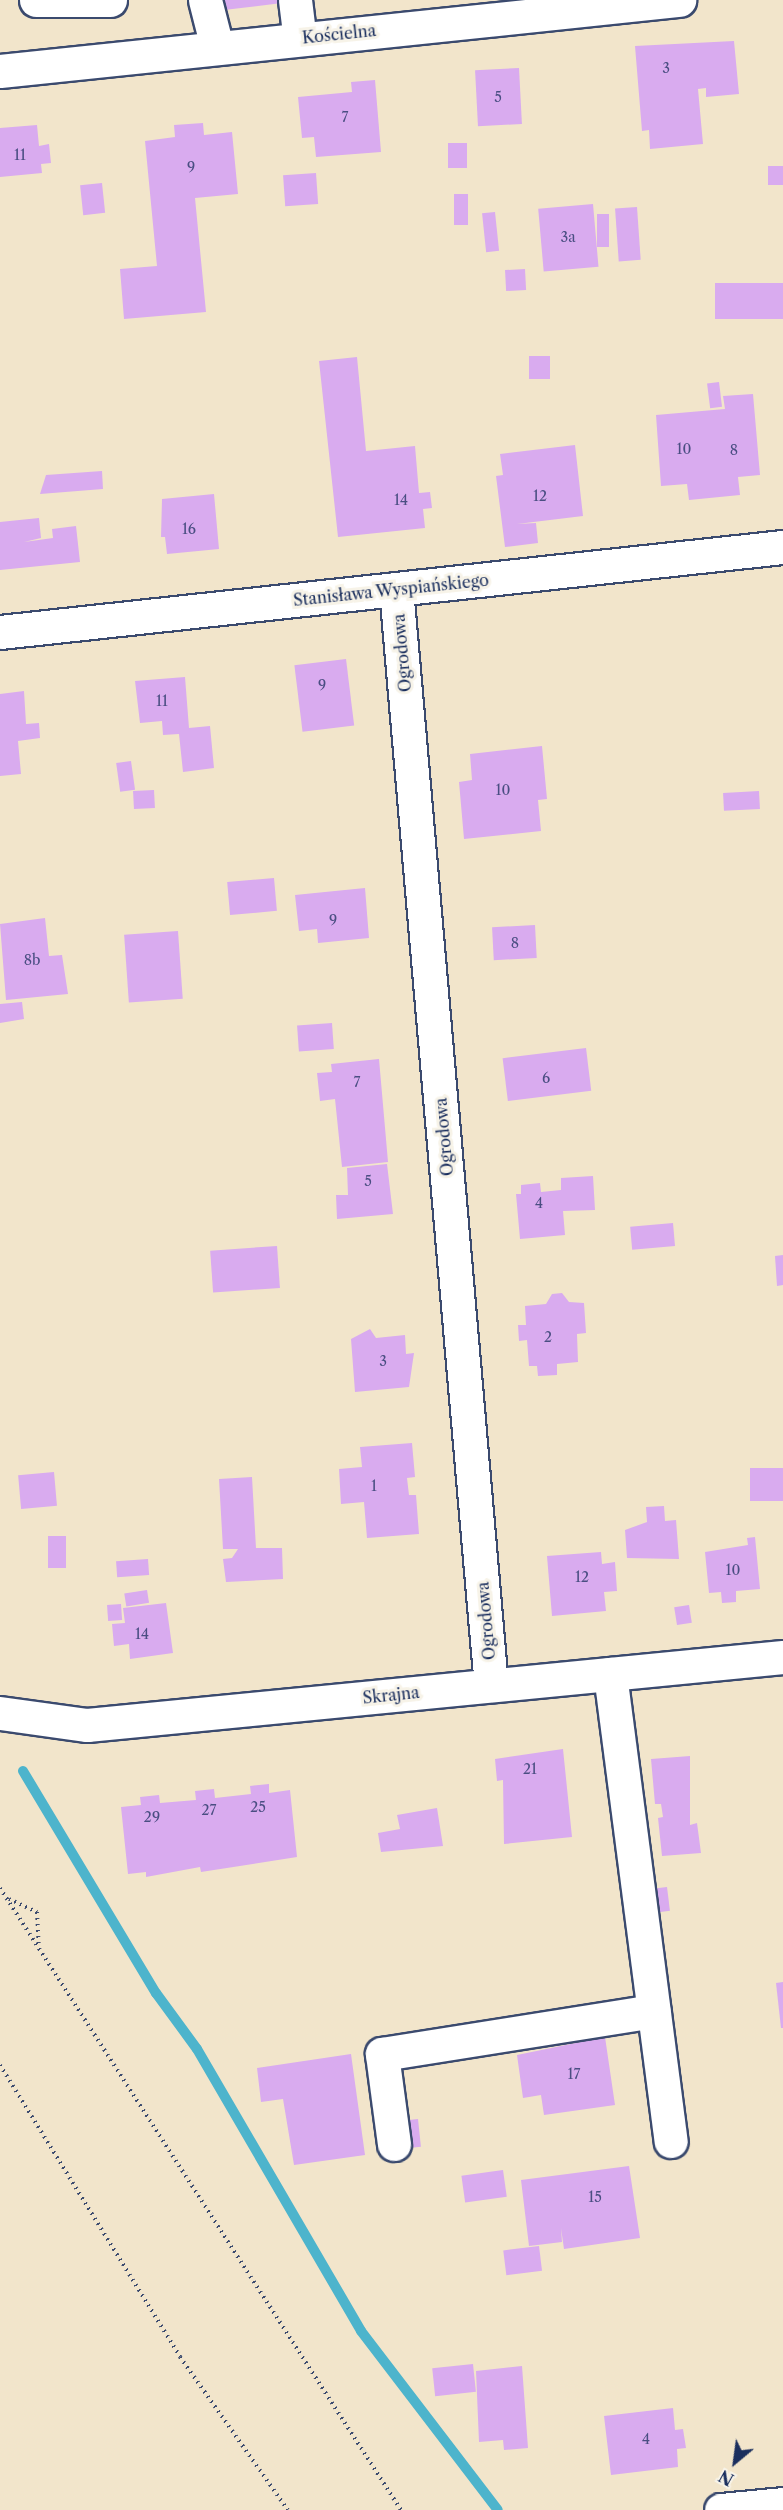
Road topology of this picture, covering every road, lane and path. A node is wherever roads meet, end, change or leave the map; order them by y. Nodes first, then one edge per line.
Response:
1 (36, 0) edge
2 (110, 0) edge
3 (205, 0) edge
4 (295, 0) edge
5 (679, 0) edge
6 (300, 38) junction
7 (217, 47) junction
8 (0, 71) edge
9 (783, 547) edge
10 (396, 589) junction
11 (0, 632) edge
12 (783, 1657) edge
13 (610, 1674) junction
14 (492, 1684) junction
15 (0, 1713) edge
16 (0, 1888) edge
17 (6, 1898) junction
18 (39, 1948) junction
19 (654, 2011) junction
20 (0, 2065) edge
21 (671, 2141) dead end
22 (394, 2144) dead end
23 (783, 2504) edge
24 (288, 2510) edge
25 (401, 2510) edge
26 (721, 2510) edge

1 - 2 street
3 - 7 street
4 - 6 street
5 - 6 street, Kościelna
6 - 7 street, Kościelna
7 - 8 street, Kościelna
9 - 10 street, Stanisława Wyspiańskiego
10 - 11 street, Stanisława Wyspiańskiego
10 - 14 street, Ogrodowa
12 - 13 street, Skrajna
13 - 14 street, Skrajna
13 - 19 street
14 - 15 street, Skrajna
16 - 17 path
17 - 18 path
17 - 18 path
18 - 25 path
19 - 21 street
19 - 22 street
20 - 24 path
23 - 26 street

